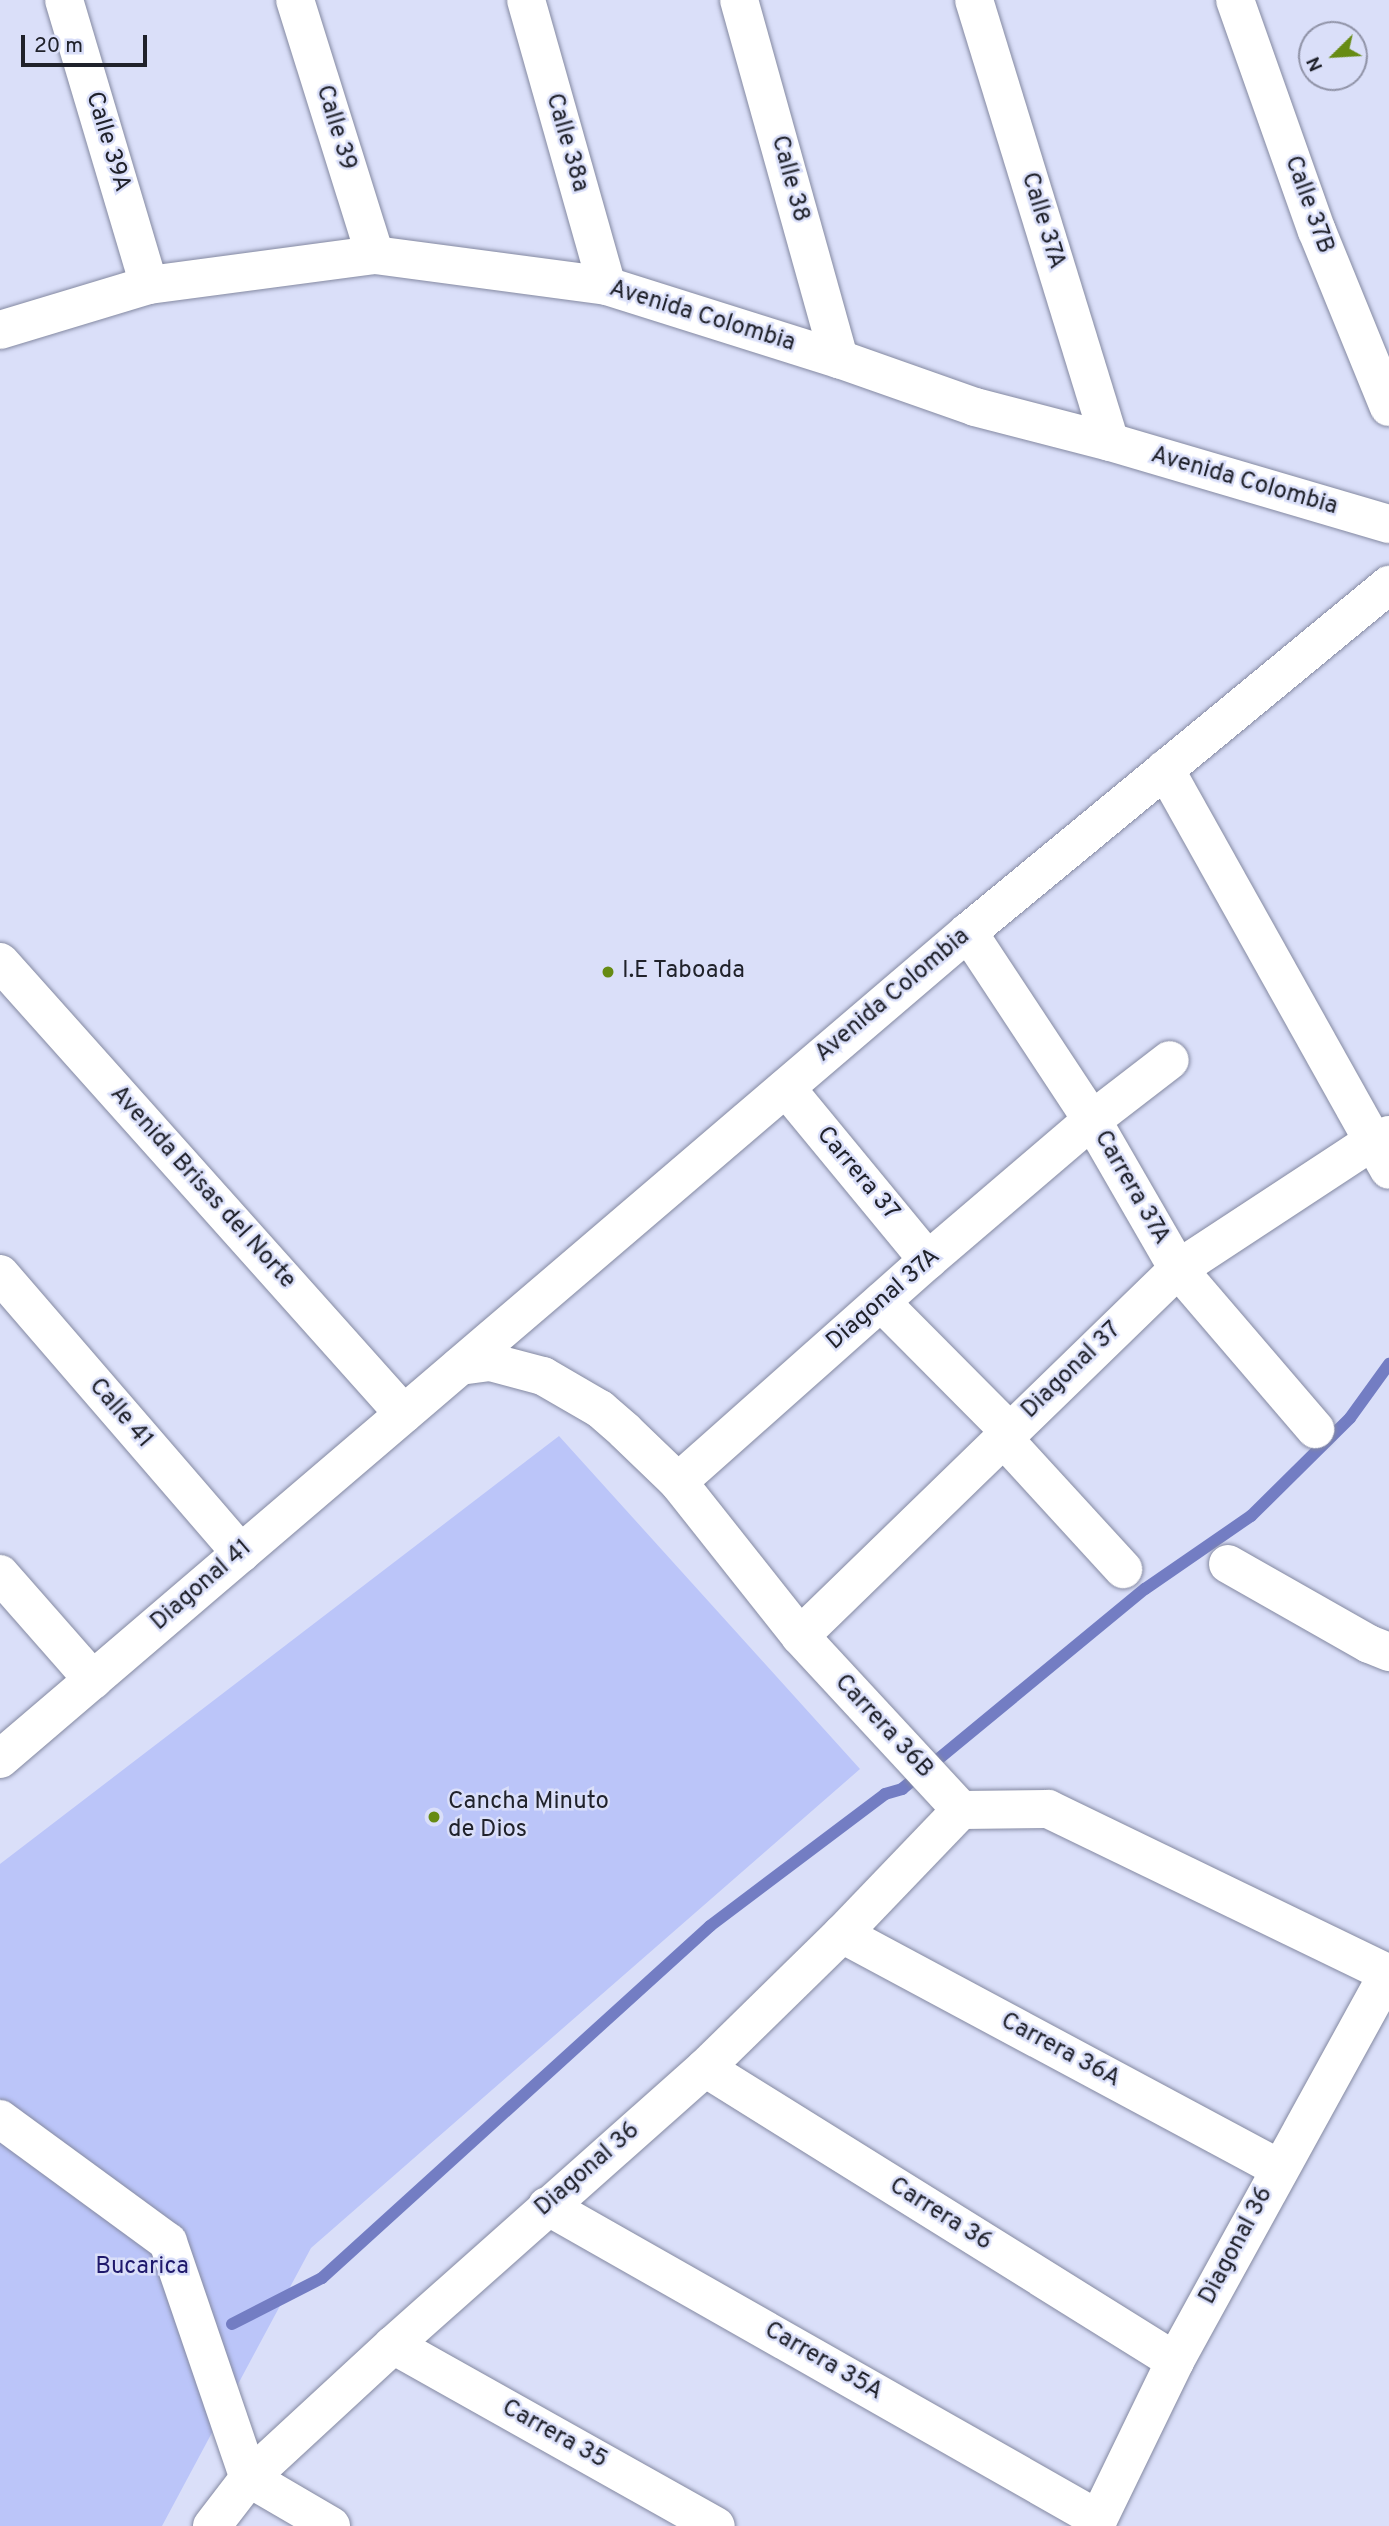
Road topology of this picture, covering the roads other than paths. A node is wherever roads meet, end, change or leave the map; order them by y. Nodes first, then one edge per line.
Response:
1 (64, 0) edge
2 (295, 0) edge
3 (526, 0) edge
4 (739, 0) edge
5 (974, 0) edge
6 (1235, 0) edge
7 (375, 255) junction
8 (149, 285) junction
9 (607, 286) junction
10 (0, 330) edge
11 (839, 359) junction
12 (1389, 407) edge
13 (1110, 442) junction
14 (1389, 524) edge
15 (1389, 585) edge
16 (1165, 769) junction
17 (968, 932) junction
18 (0, 962) edge
19 (1170, 1060) dead end
20 (786, 1088) junction
21 (1092, 1120) junction
22 (1384, 1149) edge
23 (928, 1260) junction
24 (1178, 1269) junction
25 (0, 1274) edge
26 (881, 1302) junction
27 (460, 1366) junction
28 (404, 1414) junction
29 (1315, 1429) dead end
30 (1006, 1435) junction
31 (678, 1482) junction
32 (240, 1553) junction
33 (1228, 1564) dead end
34 (1123, 1569) dead end
35 (0, 1574) edge
36 (800, 1636) junction
37 (1389, 1652) edge
38 (93, 1679) junction
39 (0, 1759) edge
40 (949, 1798) junction
41 (842, 1934) junction
42 (1389, 1972) edge
43 (705, 2068) junction
44 (0, 2119) edge
45 (1279, 2168) junction
46 (547, 2206) junction
47 (393, 2345) junction
48 (1175, 2361) junction
49 (249, 2478) junction
50 (1097, 2522) edge
51 (212, 2526) edge
52 (331, 2526) edge
53 (716, 2526) edge

1 - 8 street, Calle 39A
2 - 7 street, Calle 39
3 - 9 street, Calle 38a
4 - 11 street, Calle 38
5 - 13 street, Calle 37A
6 - 12 street, Calle 37B
7 - 8 street, Avenida Colombia
7 - 9 street, Avenida Colombia
8 - 10 street, Avenida Colombia
9 - 11 street, Avenida Colombia
11 - 13 street, Avenida Colombia
13 - 14 street, Avenida Colombia
15 - 16 street, Avenida Colombia
16 - 17 street, Avenida Colombia
16 - 22 street
17 - 20 street, Avenida Colombia
17 - 21 street, Carrera 37A
18 - 28 street, Avenida Brisas del Norte
19 - 21 street, Diagonal 37A
20 - 23 street, Carrera 37
20 - 27 street, Avenida Colombia
21 - 23 street, Diagonal 37A
21 - 24 street, Carrera 37A
22 - 24 street, Diagonal 37
23 - 26 street, Diagonal 37A
24 - 29 street, Carrera 37A
24 - 30 street, Diagonal 37
25 - 32 street, Calle 41
26 - 30 street
26 - 31 street, Diagonal 37A
27 - 28 street, Avenida Colombia
27 - 31 street, Carrera 36B
28 - 32 street, Diagonal 41
30 - 34 street
30 - 36 street, Diagonal 37
31 - 36 street, Carrera 36B
32 - 38 street, Diagonal 41
33 - 37 street
35 - 38 street
36 - 40 street, Carrera 36B
38 - 39 street, Diagonal 41
40 - 41 street, Diagonal 36
40 - 42 street
41 - 43 street, Diagonal 36
41 - 45 street, Carrera 36A
42 - 45 street, Diagonal 36
43 - 46 street, Diagonal 36
43 - 48 street, Carrera 36
44 - 49 street
45 - 48 street, Diagonal 36
46 - 47 street, Diagonal 36
46 - 50 street, Carrera 35A
47 - 49 street, Diagonal 36
47 - 53 street, Carrera 35
48 - 50 street, Diagonal 36
49 - 51 street, Diagonal 36
49 - 52 street

